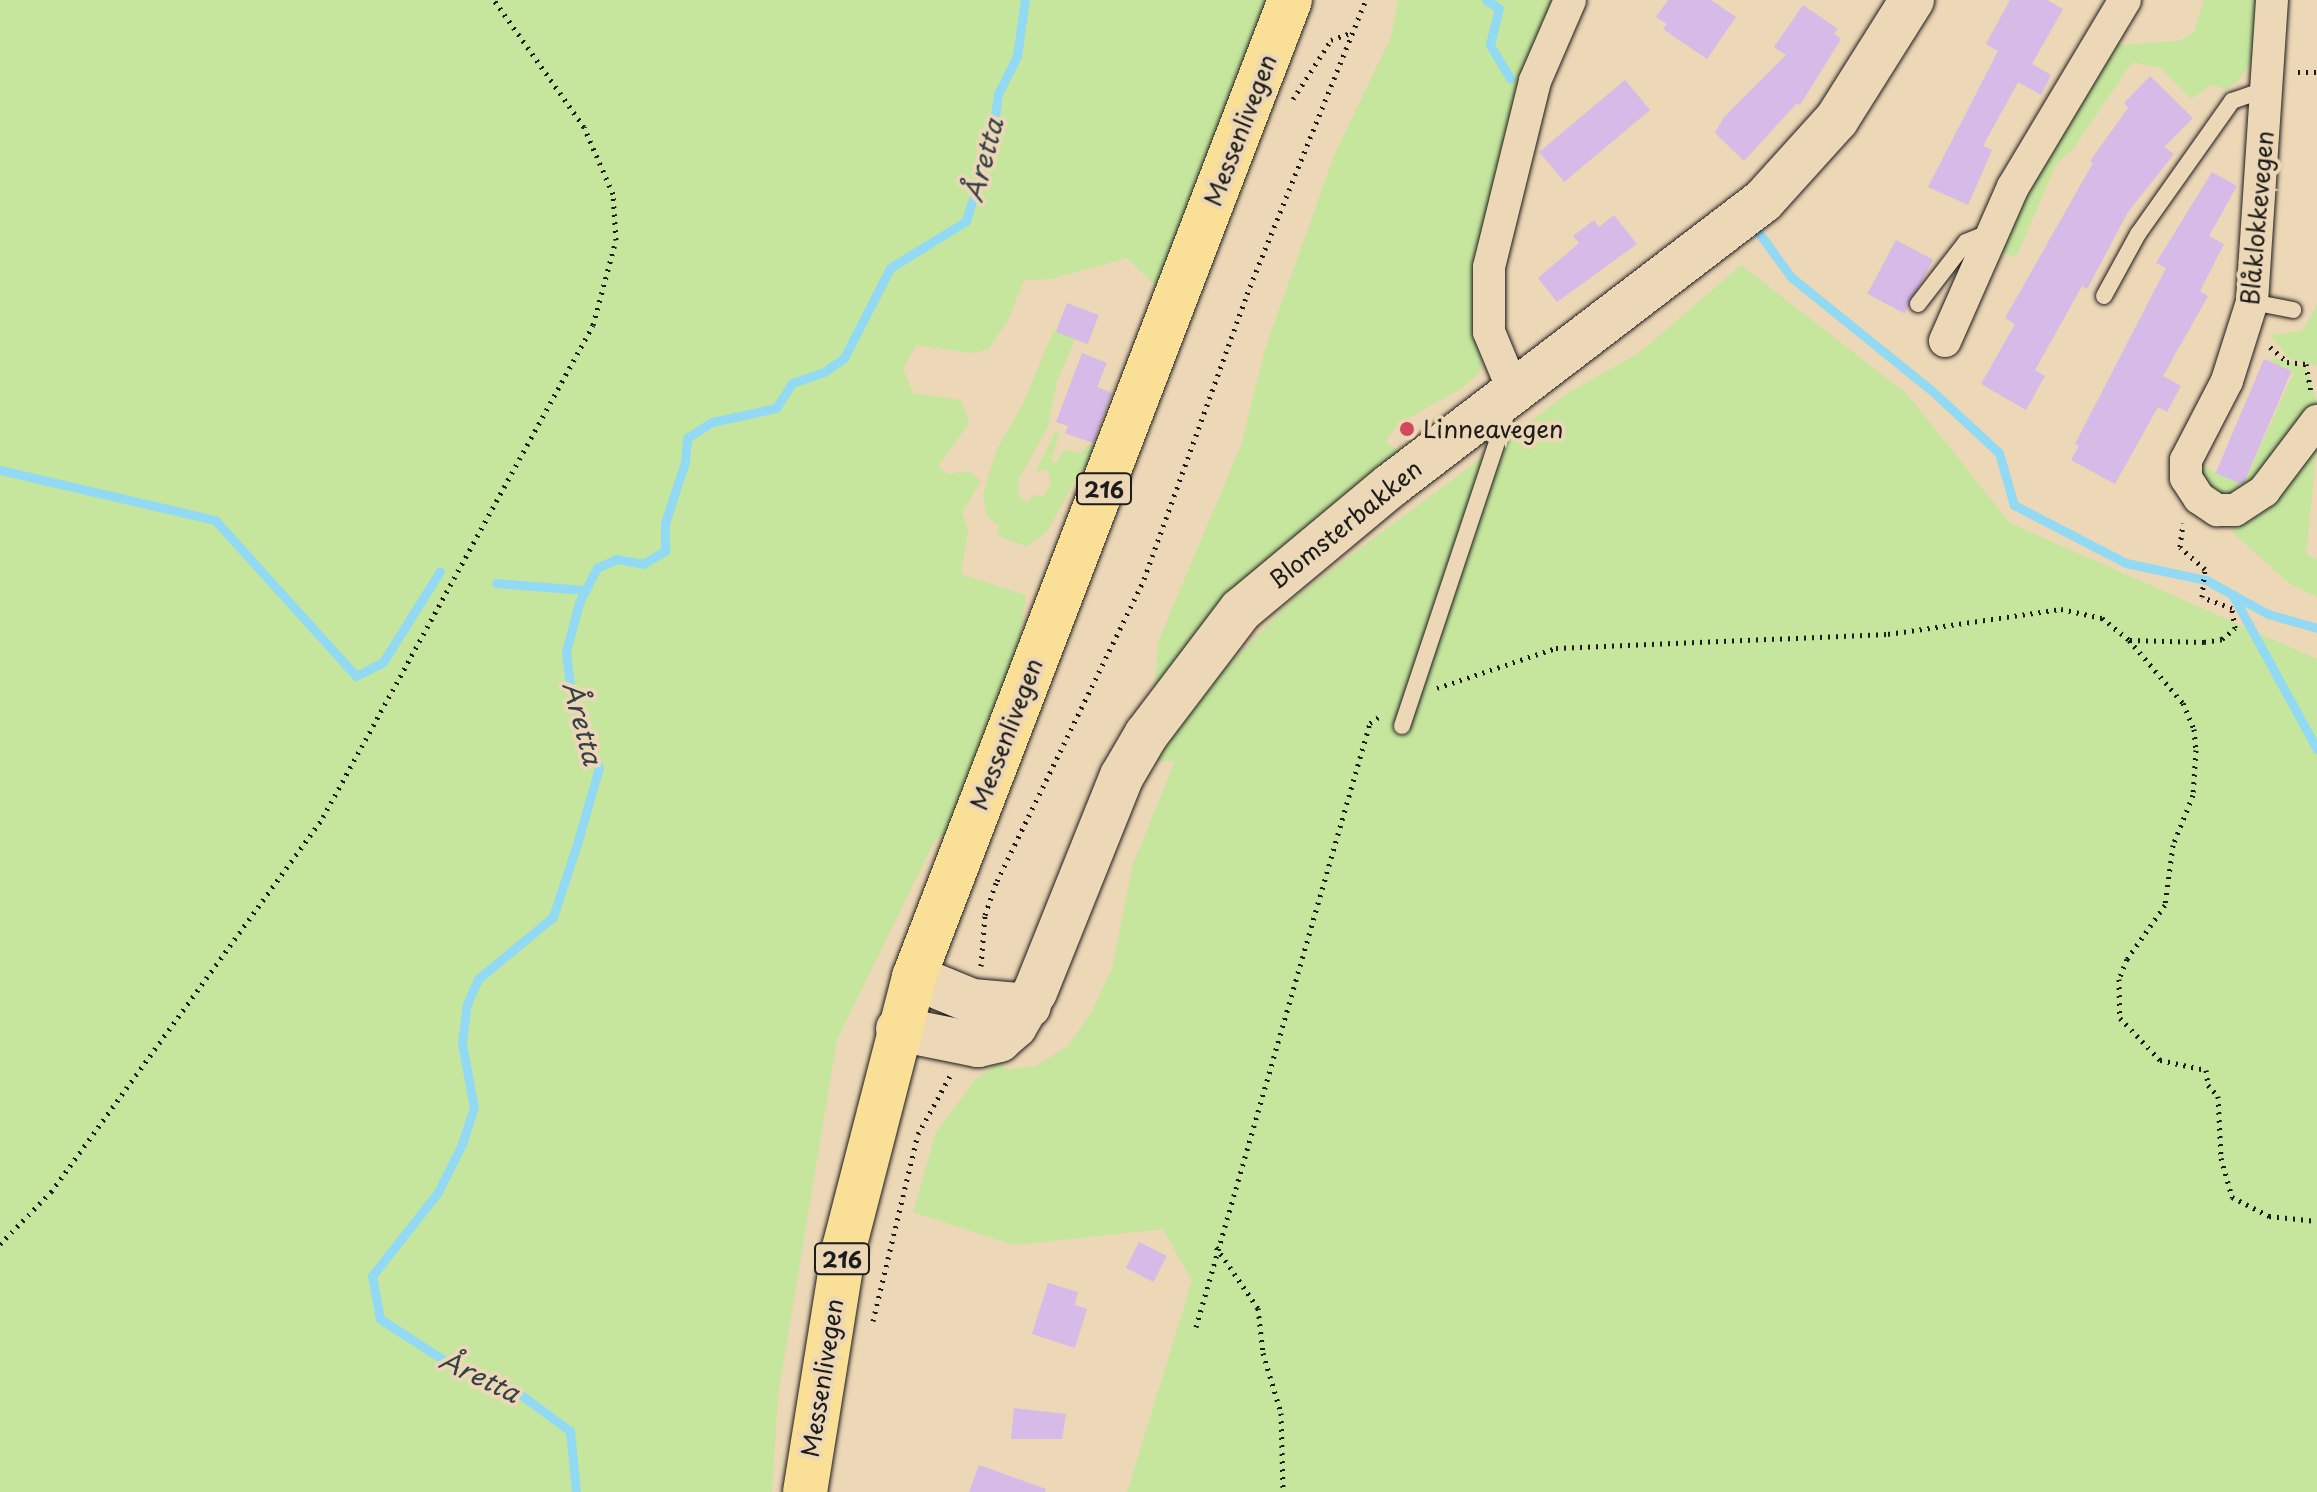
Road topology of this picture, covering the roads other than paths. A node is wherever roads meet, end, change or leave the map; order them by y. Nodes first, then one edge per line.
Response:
1 (1290, 0) edge
2 (1570, 0) edge
3 (1912, 0) edge
4 (2125, 0) edge
5 (2272, 0) edge
6 (2269, 88) junction
7 (1991, 232) junction
8 (2104, 296) dead end
9 (2252, 302) junction
10 (1918, 304) dead end
11 (2293, 310) dead end
12 (1945, 341) dead end
13 (1514, 392) junction
14 (2317, 421) edge
15 (1402, 726) dead end
16 (914, 977) junction
17 (1029, 1006) junction
18 (898, 1029) junction
19 (805, 1492) edge

1 - 16 main road, Messenlivegen / 216
2 - 13 street
3 - 13 street, Blomsterbakken
4 - 7 street
5 - 6 street, Blåklokkevegen
6 - 8 lane
6 - 9 street, Blåklokkevegen
7 - 10 lane
7 - 12 street
9 - 11 lane
9 - 14 street, Blåklokkevegen
13 - 15 lane
13 - 17 street, Blomsterbakken
16 - 17 street
16 - 18 main road, Messenlivegen / 216
17 - 18 street, Blomsterbakken
18 - 19 main road, Messenlivegen / 216

